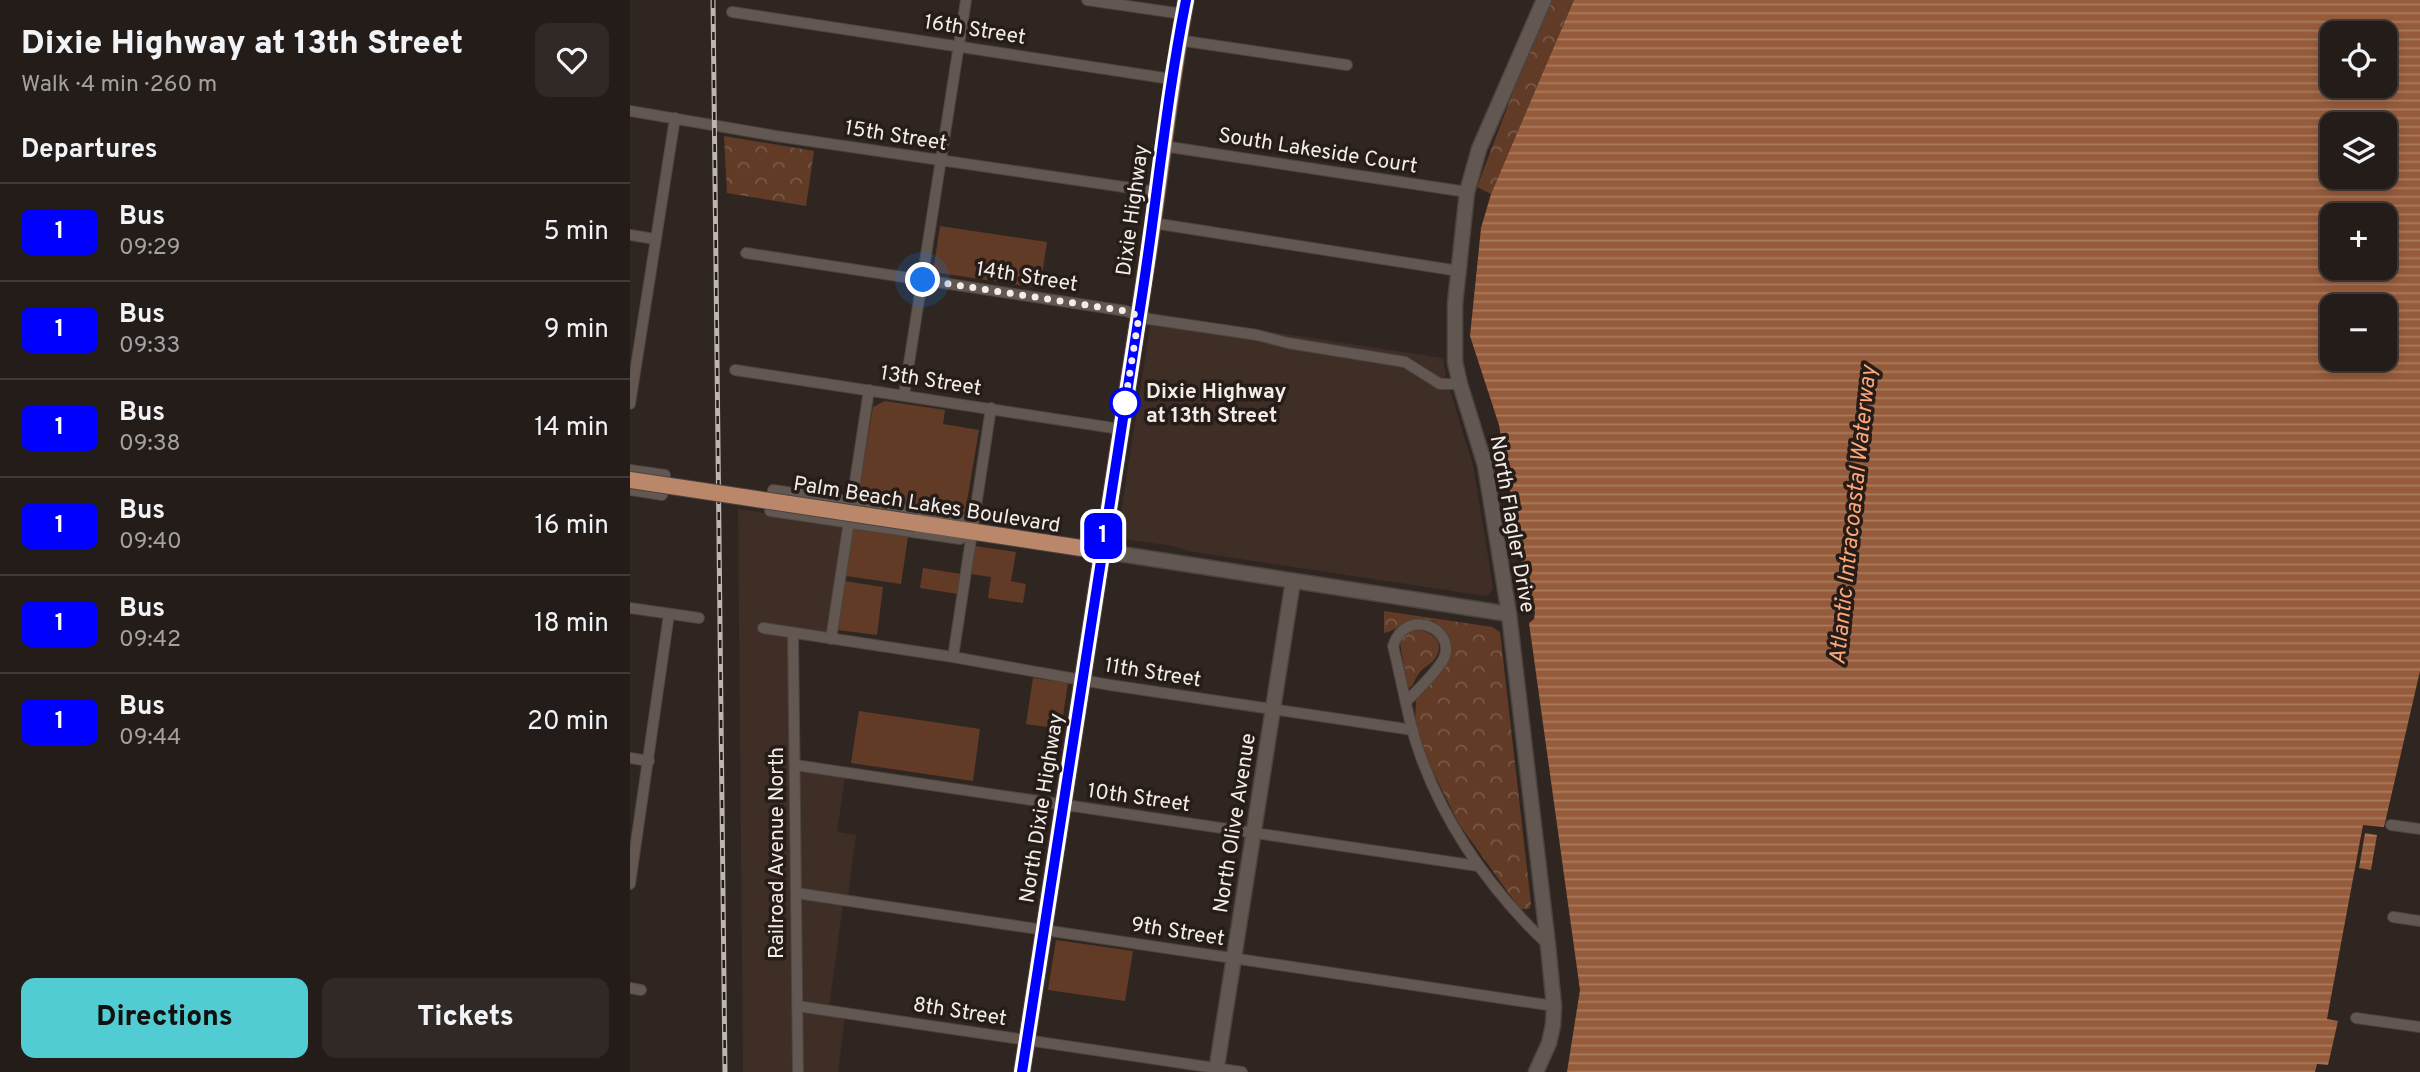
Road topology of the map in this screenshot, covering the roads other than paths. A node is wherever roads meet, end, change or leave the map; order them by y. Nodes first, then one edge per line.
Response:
1 (966, 0) edge
2 (1087, 0) edge
3 (1544, 0) edge
4 (1185, 7) edge
5 (732, 12) dead end
6 (1178, 40) junction
7 (959, 46) junction
8 (1346, 65) dead end
9 (1171, 79) junction
10 (630, 111) edge
11 (675, 118) junction
12 (1163, 146) junction
13 (941, 161) junction
14 (1158, 192) junction
15 (1467, 192) junction
16 (1153, 223) junction
17 (630, 235) edge
18 (655, 239) junction
19 (746, 253) dead end
20 (1459, 271) junction
21 (923, 280) junction
22 (1139, 316) junction
23 (634, 354) edge
24 (735, 370) dead end
25 (1460, 384) junction
26 (869, 390) junction
27 (904, 395) junction
28 (630, 404) edge
29 (991, 408) junction
30 (1120, 429) junction
31 (630, 470) edge
32 (630, 480) edge
33 (630, 490) edge
34 (852, 502) junction
35 (849, 523) junction
36 (972, 532) junction
37 (1101, 551) junction
38 (1293, 581) junction
39 (630, 608) edge
40 (669, 614) junction
41 (1508, 614) junction
42 (699, 618) dead end
43 (763, 628) dead end
44 (793, 633) junction
45 (831, 639) junction
46 (953, 657) junction
47 (1082, 680) junction
48 (1406, 702) junction
49 (1273, 710) junction
50 (1413, 730) junction
51 (630, 758) edge
52 (649, 761) junction
53 (795, 765) junction
54 (1062, 805) junction
55 (2391, 825) dead end
56 (2420, 829) edge
57 (1253, 832) junction
58 (1478, 866) junction
59 (631, 871) edge
60 (630, 884) edge
61 (796, 893) junction
62 (2393, 917) dead end
63 (2420, 921) edge
64 (1044, 929) junction
65 (1548, 945) junction
66 (1233, 959) junction
67 (797, 1006) junction
68 (1554, 1006) junction
69 (2356, 1018) dead end
70 (2420, 1027) edge
71 (1027, 1040) junction
72 (1216, 1070) edge
73 (798, 1072) edge
74 (1022, 1072) edge
75 (1242, 1072) edge
76 (1536, 1072) edge

1 - 7 street
2 - 4 street
3 - 15 street, North Flagler Drive
4 - 6 main road, Dixie Highway
5 - 7 street, 16th Street
6 - 8 street
6 - 9 main road, Dixie Highway
7 - 9 street, 16th Street
7 - 13 street
9 - 12 main road, Dixie Highway
10 - 11 street, 15th Street
11 - 13 street, 15th Street
11 - 18 street
12 - 14 main road, Dixie Highway
12 - 15 street, South Lakeside Court
13 - 14 street, 15th Street
13 - 21 street
14 - 16 main road, Dixie Highway
15 - 20 street, North Flagler Drive
16 - 20 street
16 - 22 main road, Dixie Highway
17 - 18 street
18 - 23 street
19 - 21 street, 14th Street
20 - 25 street, North Flagler Drive
21 - 22 street, 14th Street
21 - 27 street
22 - 25 street, 14th Street
22 - 30 main road, Dixie Highway
23 - 28 street
24 - 26 street, 13th Street
25 - 41 street, North Flagler Drive
26 - 27 street, 13th Street
26 - 34 street
27 - 29 street, 13th Street
29 - 30 street, 13th Street
29 - 36 street
30 - 37 main road, Dixie Highway
31 - 33 street
32 - 36 main road, Palm Beach Lakes Boulevard, bridge
34 - 35 street
34 - 35 street
34 - 36 street
35 - 36 street
35 - 45 street
36 - 37 main road, Palm Beach Lakes Boulevard
36 - 46 street
37 - 38 street, Palm Beach Lakes Boulevard
37 - 47 main road, North Dixie Highway
38 - 41 street, Palm Beach Lakes Boulevard
38 - 49 street, North Olive Avenue
39 - 40 street
40 - 42 street
40 - 52 street
41 - 65 street, North Flagler Drive
43 - 44 street, 11th Street
44 - 45 street, 11th Street
44 - 53 street, Railroad Avenue North
45 - 46 street, 11th Street
46 - 47 street, 11th Street
47 - 49 street, 11th Street
47 - 54 main road, North Dixie Highway
48 - 48 street
48 - 50 street
49 - 50 street, 11th Street
49 - 57 street, North Olive Avenue
50 - 58 street
51 - 52 street
52 - 59 street
53 - 54 street, 10th Street
53 - 61 street, Railroad Avenue North
54 - 57 street, 10th Street
54 - 64 main road, North Dixie Highway
55 - 56 street
57 - 58 street, 10th Street
57 - 66 street, North Olive Avenue
58 - 65 street
59 - 60 street
61 - 64 street, 9th Street
61 - 67 street, Railroad Avenue North
62 - 63 street
64 - 66 street, 9th Street
64 - 71 main road, North Dixie Highway
65 - 68 street, North Flagler Drive
66 - 68 street, 9th Street
66 - 72 street, North Olive Avenue
67 - 71 street, 8th Street
67 - 73 street, Railroad Avenue North
68 - 76 street, North Flagler Drive
69 - 70 street
71 - 72 street, 8th Street
71 - 74 main road, North Dixie Highway
72 - 75 street, 8th Street

